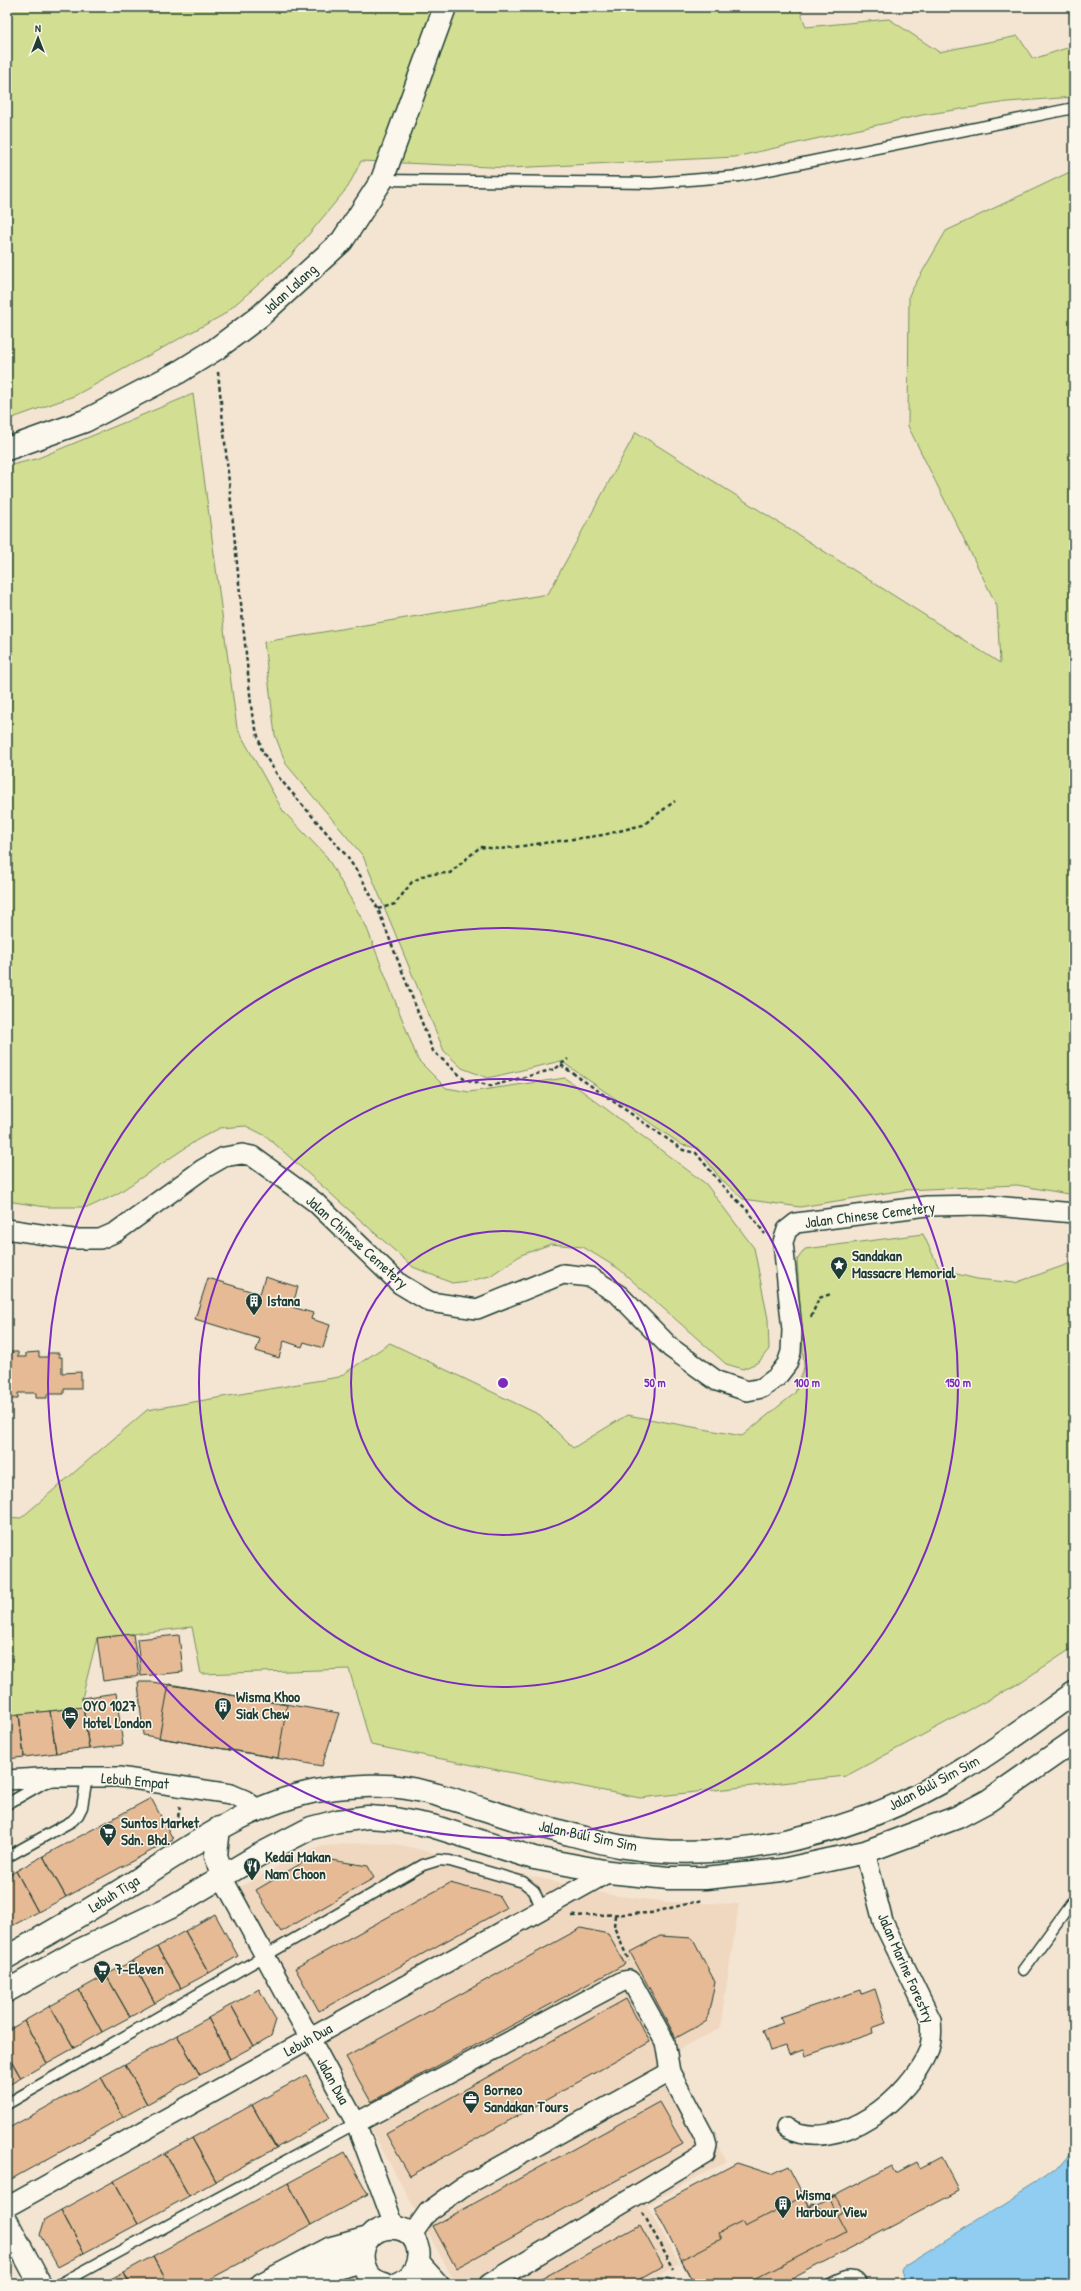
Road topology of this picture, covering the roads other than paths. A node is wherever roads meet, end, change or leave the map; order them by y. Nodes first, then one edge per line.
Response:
1 (445, 7) edge
2 (1074, 108) edge
3 (382, 180) junction
4 (7, 449) edge
5 (1074, 1213) edge
6 (7, 1230) edge
7 (1074, 1693) edge
8 (1074, 1741) edge
9 (54, 1777) junction
10 (87, 1777) junction
11 (7, 1780) edge
12 (7, 1804) edge
13 (258, 1810) junction
14 (219, 1828) junction
15 (865, 1852) junction
16 (7, 1857) edge
17 (609, 1872) junction
18 (222, 1877) junction
19 (1074, 1900) edge
20 (542, 1909) junction
21 (265, 1956) junction
22 (7, 1957) edge
23 (1023, 1970) dead end
24 (7, 1991) edge
25 (310, 2038) junction
26 (670, 2072) junction
27 (7, 2104) edge
28 (356, 2123) junction
29 (786, 2128) dead end
30 (7, 2207) edge
31 (7, 2222) edge
32 (403, 2232) junction
33 (368, 2238) junction
34 (362, 2261) junction
35 (398, 2280) edge
36 (40, 2284) edge
37 (60, 2284) edge
38 (262, 2284) edge
39 (304, 2284) edge
40 (439, 2284) edge
41 (489, 2284) edge
42 (655, 2284) edge
43 (667, 2284) edge
44 (830, 2284) edge
45 (862, 2284) edge

1 - 3 main road, Jalan Lalang
2 - 3 lane
3 - 4 main road, Jalan Lalang
5 - 6 street, Jalan Chinese Cemetery
7 - 13 main road, Jalan Buli Sim Sim
8 - 15 main road, Jalan Buli Sim Sim
9 - 10 street, Lebuh Empat
9 - 11 street, Lebuh Empat
9 - 12 lane
10 - 13 street, Lebuh Empat
10 - 16 lane
13 - 14 main road, Jalan Buli Sim Sim
14 - 18 main road
14 - 22 main road, Lebuh Tiga
15 - 17 main road, Jalan Buli Sim Sim
15 - 29 street, Jalan Marine Forestry
17 - 18 main road, Jalan Buli Sim Sim
17 - 20 street, Lebuh Dua
18 - 21 street, Jalan Dua
18 - 24 main road
19 - 23 lane
20 - 21 lane
20 - 25 street, Lebuh Dua
21 - 25 street, Jalan Dua
21 - 27 lane
25 - 28 street, Jalan Dua
25 - 30 street, Lebuh Dua
26 - 28 street
26 - 32 street
26 - 41 street
28 - 32 street, Jalan Dua
28 - 37 lane
31 - 36 main road
32 - 33 main road
32 - 35 main road
33 - 34 main road
33 - 38 main road
34 - 35 main road
34 - 39 main road
35 - 40 street
42 - 43 lane
44 - 45 lane

